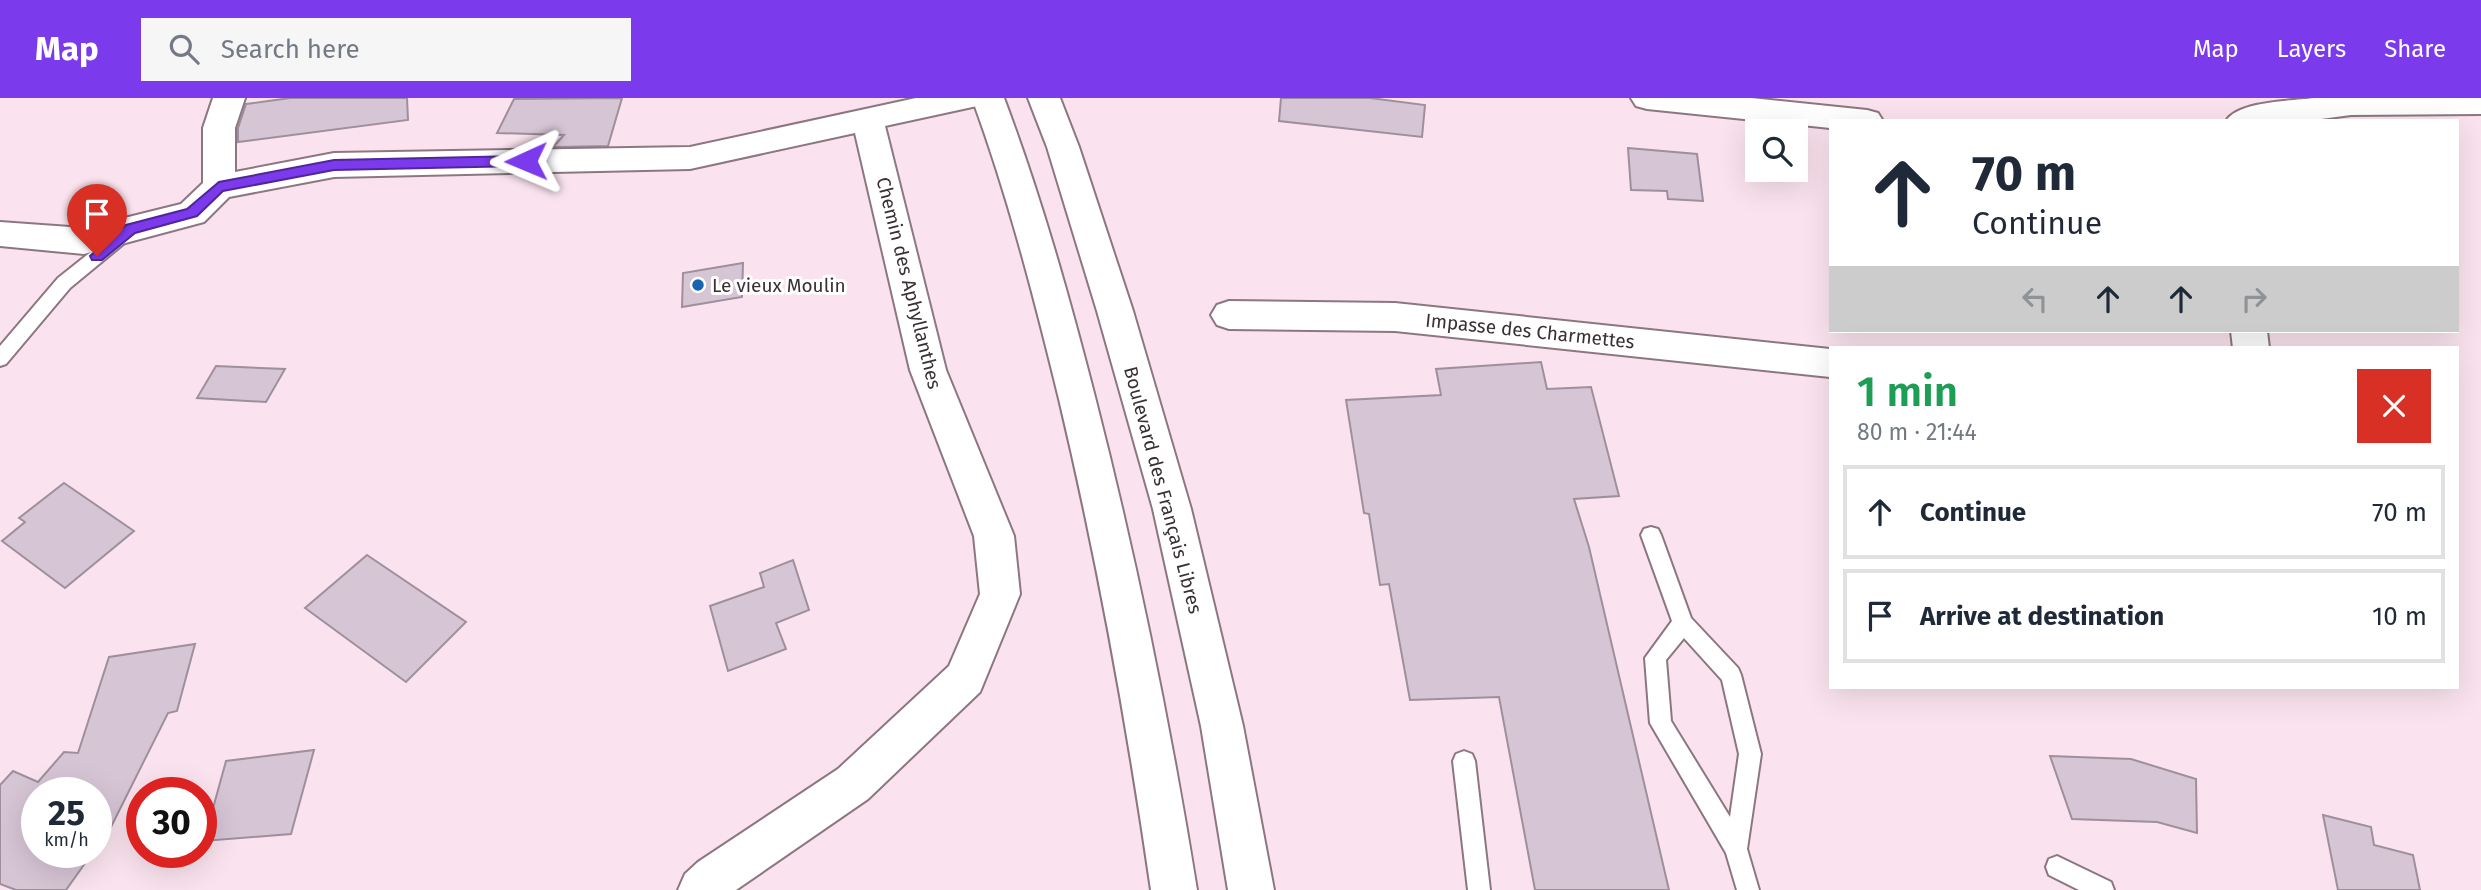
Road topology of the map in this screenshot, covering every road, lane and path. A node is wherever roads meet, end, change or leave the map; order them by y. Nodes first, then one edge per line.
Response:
1 (229, 98) edge
2 (965, 98) edge
3 (988, 98) edge
4 (1044, 98) edge
5 (1647, 98) edge
6 (2481, 103) edge
7 (886, 116) junction
8 (1848, 119) edge
9 (2246, 119) edge
10 (219, 187) junction
11 (131, 229) junction
12 (0, 234) edge
13 (1229, 315) dead end
14 (0, 359) edge
15 (1829, 363) edge
16 (1651, 535) dead end
17 (1683, 623) junction
18 (1464, 761) dead end
19 (1736, 849) junction
20 (2057, 867) dead end
21 (701, 890) edge
22 (1174, 890) edge
23 (1251, 890) edge
24 (1479, 890) edge
25 (1748, 890) edge
26 (2103, 890) edge

1 - 10 street
2 - 7 street
3 - 22 street
4 - 23 street, Boulevard des Français Libres
5 - 8 street
6 - 9 street
7 - 10 street
7 - 21 street, Chemin des Aphyllanthes
10 - 11 street
11 - 12 street
11 - 14 lane
13 - 15 street, Impasse des Charmettes
16 - 17 lane
17 - 19 lane
17 - 19 lane
18 - 24 lane
19 - 25 lane
20 - 26 lane

